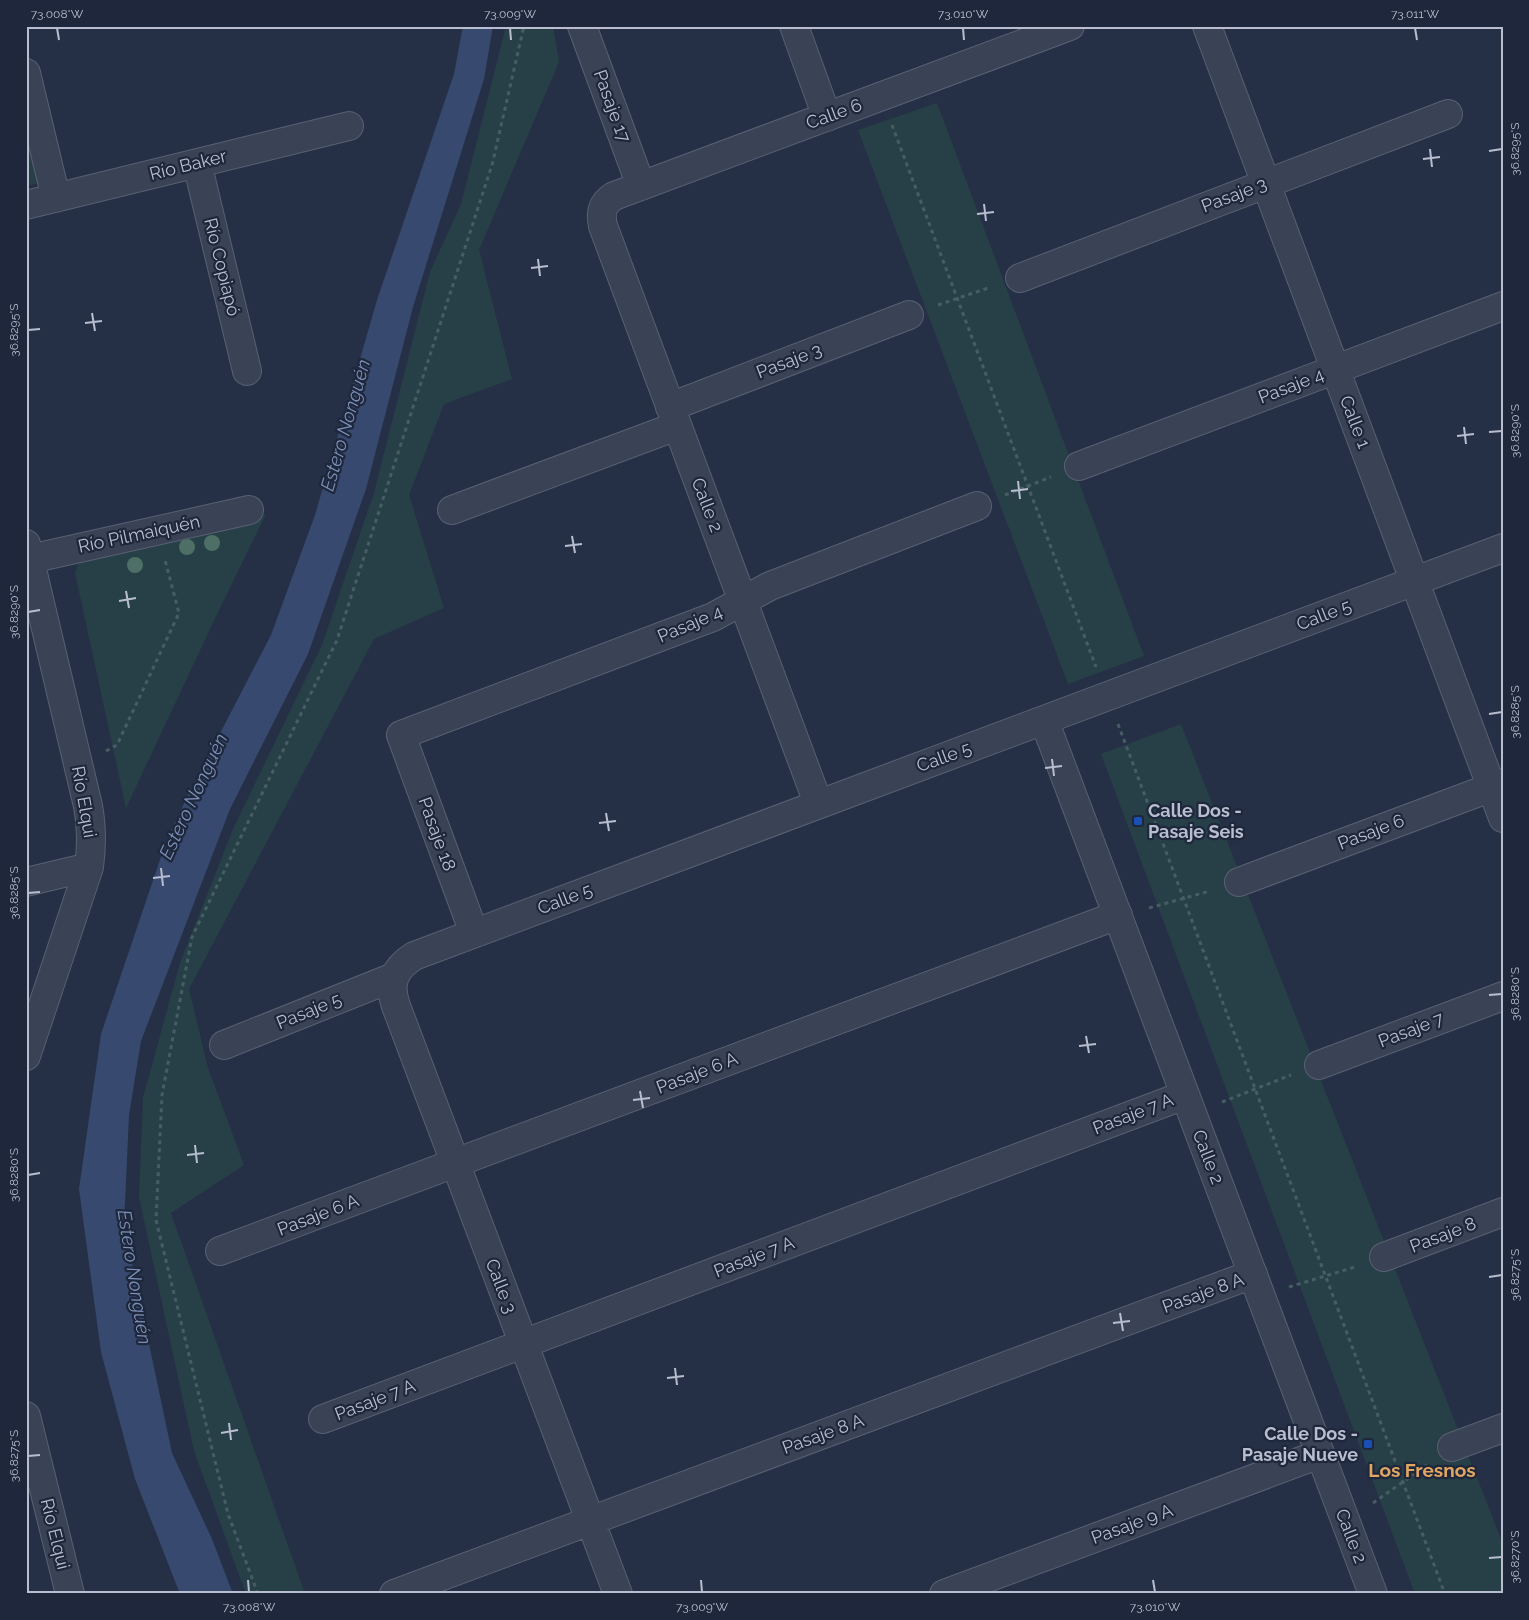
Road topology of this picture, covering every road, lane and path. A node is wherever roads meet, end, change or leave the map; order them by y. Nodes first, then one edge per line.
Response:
1 (524, 26) edge
2 (582, 26) edge
3 (794, 26) edge
4 (1070, 26) edge
5 (1207, 26) edge
6 (26, 73) edge
7 (881, 96) junction
8 (1448, 114) dead end
9 (827, 117) junction
10 (349, 126) dead end
11 (197, 163) junction
12 (1265, 183) junction
13 (641, 186) junction
14 (56, 198) junction
15 (26, 205) edge
16 (602, 207) joint
17 (1020, 278) joint
18 (957, 299) junction
19 (1503, 306) edge
20 (909, 315) joint
21 (1335, 369) junction
22 (247, 371) dead end
23 (674, 416) junction
24 (1079, 466) joint
25 (1028, 486) junction
26 (977, 506) joint
27 (249, 510) dead end
28 (452, 510) dead end
29 (158, 530) junction
30 (1503, 548) edge
31 (28, 551) edge
32 (1414, 581) junction
33 (743, 600) junction
34 (1107, 696) junction
35 (1044, 720) junction
36 (401, 735) joint
37 (78, 764) junction
38 (1497, 785) edge
39 (818, 804) junction
40 (1503, 818) edge
41 (89, 867) junction
42 (26, 882) edge
43 (1240, 882) joint
44 (1184, 899) junction
45 (1118, 915) junction
46 (474, 933) junction
47 (394, 977) junction
48 (1503, 996) edge
49 (224, 1045) dead end
50 (26, 1056) edge
51 (1319, 1065) joint
52 (1255, 1089) junction
53 (1188, 1104) junction
54 (455, 1163) junction
55 (1503, 1212) edge
56 (220, 1251) dead end
57 (1384, 1257) joint
58 (1326, 1277) junction
59 (1257, 1285) junction
60 (523, 1344) junction
61 (26, 1416) edge
62 (323, 1420) dead end
63 (1503, 1428) edge
64 (1452, 1448) joint
65 (1320, 1454) junction
66 (1403, 1482) junction
67 (590, 1521) junction
68 (1346, 1521) junction
69 (70, 1594) edge
70 (258, 1594) edge
71 (394, 1594) edge
72 (618, 1594) edge
73 (944, 1594) edge
74 (1373, 1594) edge
75 (1445, 1594) edge

1 - 70 path
2 - 13 street, Pasaje 17
3 - 9 street
4 - 7 street, Calle 6
5 - 12 street, Calle 1
6 - 14 street
7 - 9 street, Calle 6
7 - 18 path
8 - 12 street, Pasaje 3
9 - 13 street, Calle 6
10 - 11 street, Río Baker
11 - 14 street, Río Baker
11 - 22 street, Río Copiapó
12 - 17 street, Pasaje 3
12 - 21 street, Calle 1
13 - 16 street, Calle 6
14 - 15 street, Río Baker
16 - 23 street, Calle 2
17 - 18 path
18 - 20 path
18 - 25 path
19 - 21 street, Pasaje 4
20 - 23 street, Pasaje 3
21 - 24 street, Pasaje 4
21 - 32 street, Calle 1
23 - 28 street, Pasaje 3
23 - 33 street, Calle 2
24 - 25 path
25 - 26 path
25 - 34 path
26 - 33 street, Pasaje 4
27 - 29 street, Río Pilmaiquén
29 - 31 street, Río Pilmaiquén
29 - 37 path
30 - 32 street, Calle 5
31 - 37 street, Río Elqui
32 - 34 street, Calle 5
32 - 38 street, Calle 1
33 - 36 street, Pasaje 4
33 - 39 street, Calle 2
34 - 35 street, Calle 5
34 - 44 path
35 - 39 street, Calle 5
35 - 45 street, Calle 2
36 - 46 street, Pasaje 18
37 - 41 street, Río Elqui
38 - 40 street, Calle 1
38 - 43 street, Pasaje 6
39 - 46 street, Calle 5
41 - 42 street
41 - 50 street, Río Elqui
43 - 44 path
44 - 45 path
44 - 52 path
45 - 53 street, Calle 2
45 - 54 street, Pasaje 6 A
46 - 47 street, Calle 5
47 - 49 street, Pasaje 5
47 - 54 street, Calle 3
48 - 51 street, Pasaje 7
51 - 52 path
52 - 53 path
52 - 58 path
53 - 59 street, Calle 2
53 - 60 street, Pasaje 7 A
54 - 56 street, Pasaje 6 A
54 - 60 street, Calle 3
55 - 57 street, Pasaje 8
57 - 58 path
58 - 59 path
58 - 66 path
59 - 65 street, Calle 2
59 - 67 street, Pasaje 8 A
60 - 62 street, Pasaje 7 A
60 - 67 street, Calle 3
61 - 69 street, Río Elqui
63 - 64 street
64 - 66 path
65 - 68 street, Calle 2
65 - 73 street, Pasaje 9 A
66 - 68 path
66 - 75 path
67 - 71 street, Pasaje 8 A
67 - 72 street, Calle 3
68 - 74 street, Calle 2

